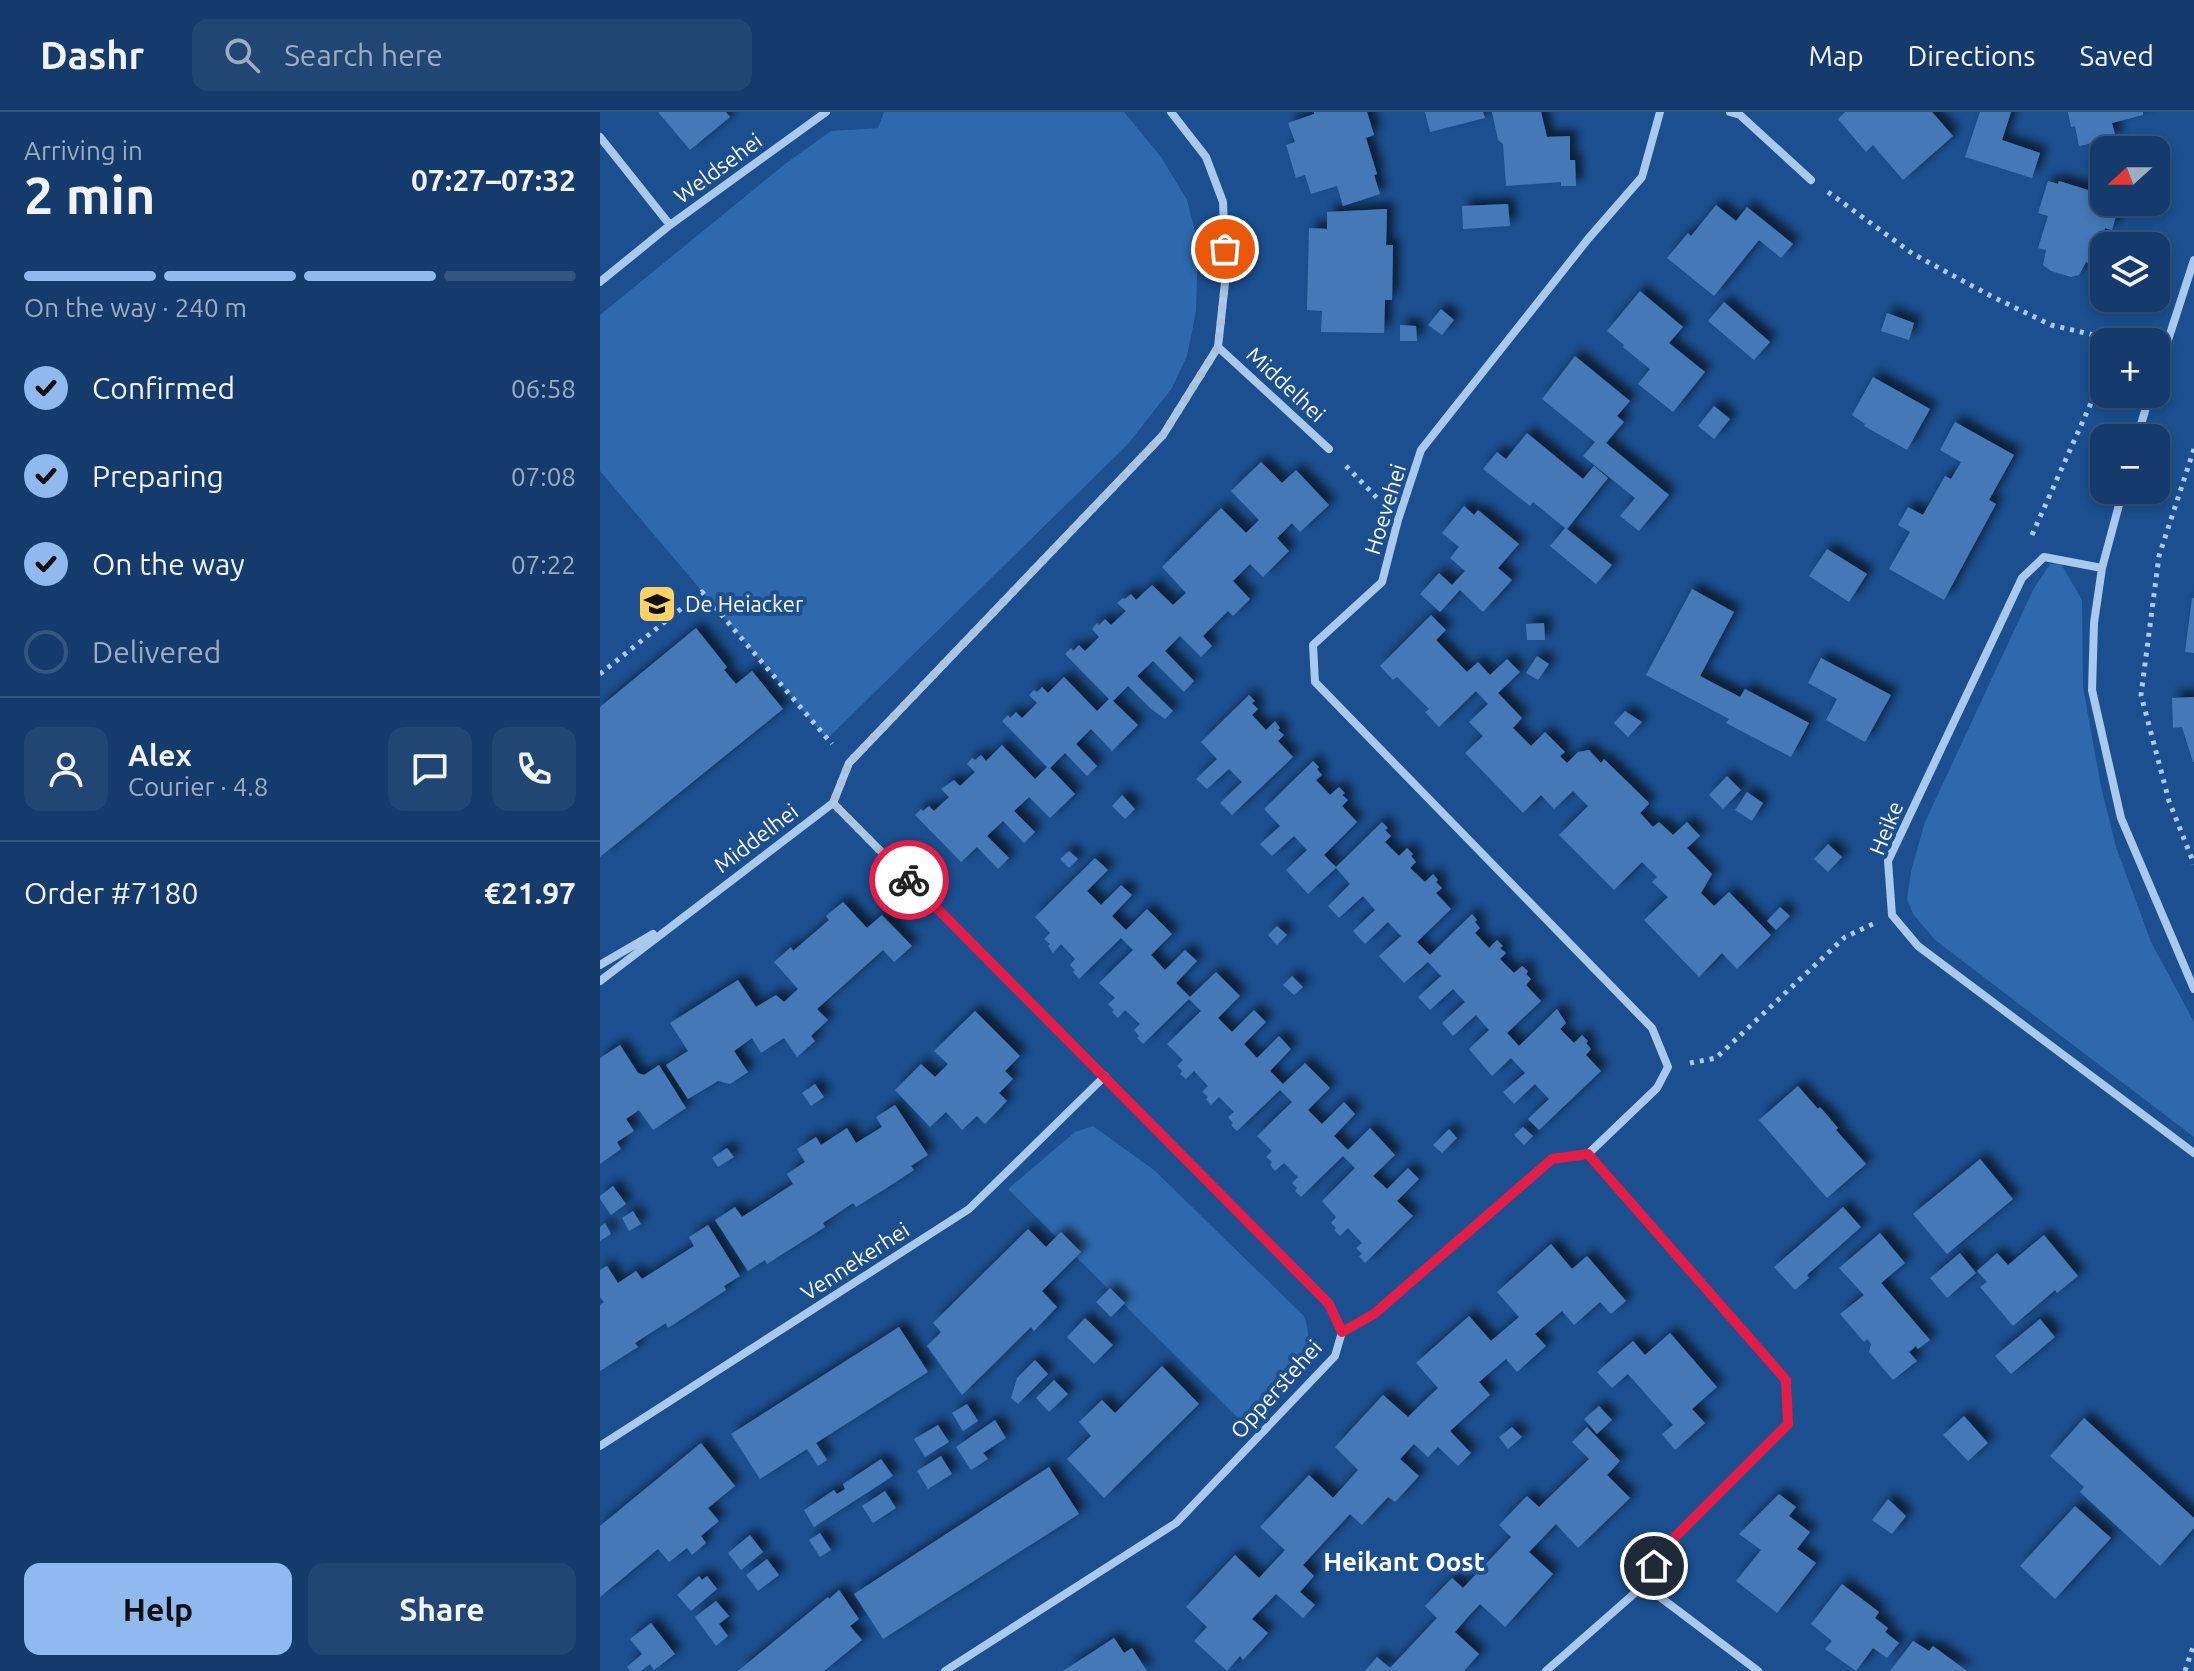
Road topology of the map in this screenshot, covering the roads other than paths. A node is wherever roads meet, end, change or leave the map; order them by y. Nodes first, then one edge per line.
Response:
1 (826, 112) edge
2 (1171, 112) edge
3 (1660, 112) edge
4 (1730, 112) edge
5 (600, 137) edge
6 (1811, 180) road end
7 (670, 225) junction
8 (2194, 260) edge
9 (600, 282) edge
10 (2170, 334) edge
11 (1218, 347) junction
12 (1329, 449) road end
13 (2119, 504) edge
14 (2102, 568) junction
15 (833, 803) junction
16 (681, 918) junction
17 (600, 965) edge
18 (600, 981) edge
19 (2194, 989) edge
20 (1105, 1076) junction
21 (2194, 1153) edge
22 (1588, 1154) junction
23 (1342, 1332) junction
24 (600, 1446) edge
25 (1644, 1585) junction
26 (945, 1671) edge
27 (1546, 1671) edge
28 (1758, 1671) edge

1 - 7 street, Weldsehei
2 - 11 street, Middelhei
3 - 22 street, Hoevehei
4 - 6 street
5 - 7 street, Weldsehei
7 - 9 street, Weldsehei
8 - 10 street
11 - 12 street, Middelhei
11 - 15 street, Middelhei
13 - 14 street
14 - 19 street
14 - 21 street, Heike
15 - 16 street, Middelhei
15 - 20 street, Opperstehei
16 - 17 street, Middelhei
16 - 18 street, Middelhei
20 - 23 street, Opperstehei
20 - 24 street, Vennekerhei
22 - 23 street
22 - 25 street
23 - 26 street, Opperstehei
25 - 27 street
25 - 28 street

